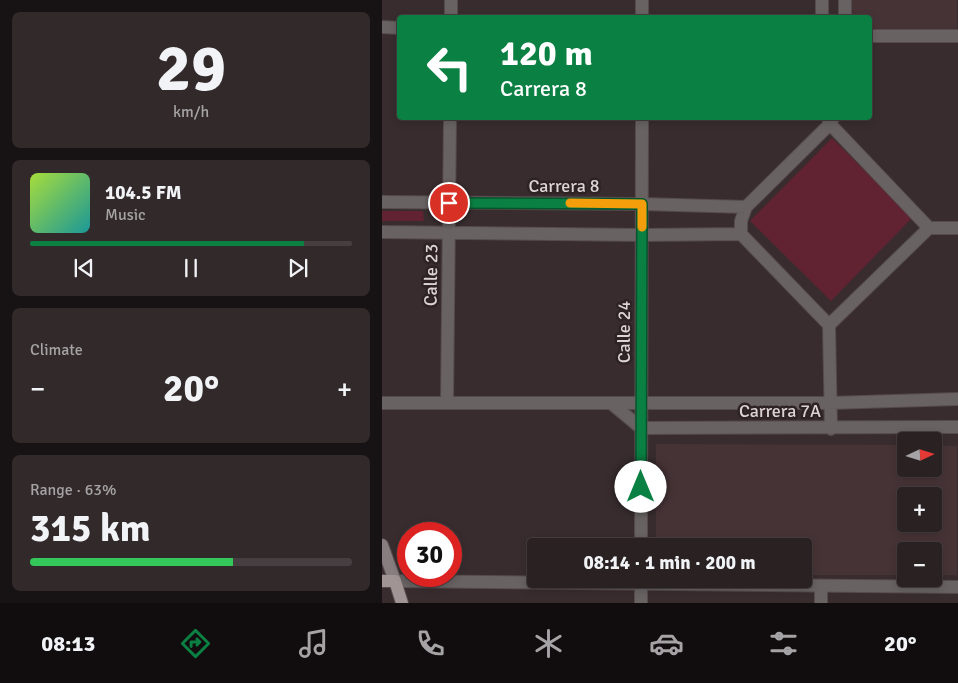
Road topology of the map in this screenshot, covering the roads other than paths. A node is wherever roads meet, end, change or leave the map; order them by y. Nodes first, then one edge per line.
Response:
1 (452, 0) edge
2 (642, 0) edge
3 (822, 0) edge
4 (845, 0) edge
5 (451, 15) edge
6 (642, 15) edge
7 (822, 15) edge
8 (845, 15) edge
9 (382, 27) edge
10 (397, 28) edge
11 (872, 36) edge
12 (958, 36) edge
13 (450, 120) edge
14 (642, 120) edge
15 (830, 120) edge
16 (382, 202) edge
17 (449, 203) junction
18 (642, 204) junction
19 (746, 207) junction
20 (929, 228) junction
21 (958, 228) edge
22 (382, 232) edge
23 (449, 233) junction
24 (741, 234) junction
25 (642, 235) junction
26 (829, 325) junction
27 (958, 399) edge
28 (642, 401) junction
29 (382, 403) edge
30 (447, 403) junction
31 (611, 403) junction
32 (830, 403) junction
33 (958, 427) edge
34 (641, 428) junction
35 (831, 429) junction
36 (641, 538) edge
37 (382, 545) edge
38 (388, 581) edge
39 (527, 581) edge
40 (812, 586) edge
41 (821, 586) junction
42 (958, 587) edge
43 (641, 588) edge
44 (402, 603) edge
45 (641, 603) edge
46 (821, 603) edge

1 - 5 street
2 - 6 street
3 - 7 street
4 - 8 street
9 - 10 street
11 - 12 street
13 - 17 street, Calle 23
14 - 18 street, Calle 24
15 - 19 street
15 - 20 street
16 - 17 street, Carrera 8
17 - 18 street, Carrera 8
17 - 23 street, Calle 23
18 - 19 street, Carrera 8
18 - 25 street, Calle 24
19 - 24 street
20 - 21 street
20 - 26 street
22 - 23 street
23 - 25 street
23 - 30 street, Calle 23
24 - 25 street
24 - 26 street
25 - 28 street, Calle 24
26 - 32 street
27 - 32 street, Carrera 7A
28 - 31 street, Carrera 7A
28 - 32 street, Carrera 7A
28 - 34 street, Calle 24
29 - 30 street, Carrera 7A
30 - 31 street, Carrera 7A
31 - 34 street
32 - 35 street
33 - 35 street, Carrera 7A
34 - 35 street, Carrera 7A
34 - 36 street, Calle 24
37 - 38 main road
38 - 39 street
38 - 44 main road
40 - 41 street
41 - 42 street
41 - 46 street
43 - 45 street

